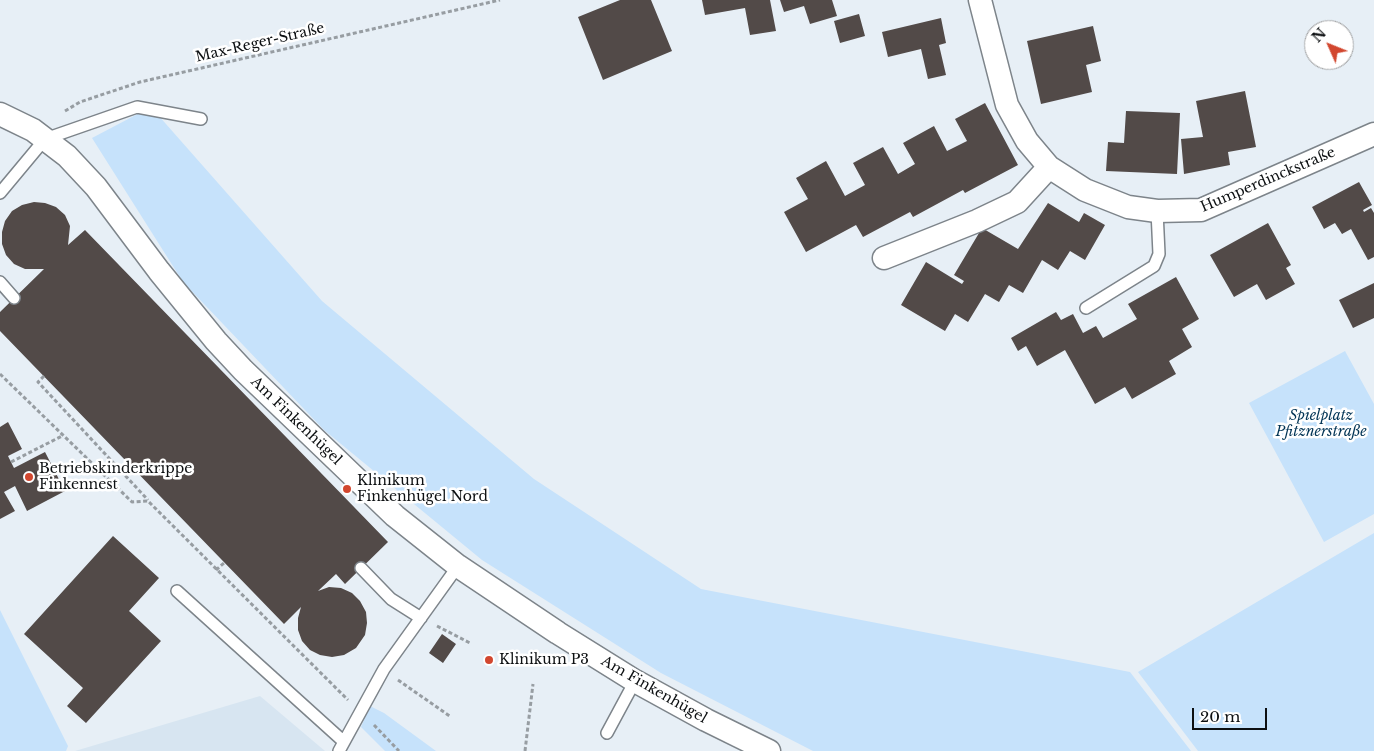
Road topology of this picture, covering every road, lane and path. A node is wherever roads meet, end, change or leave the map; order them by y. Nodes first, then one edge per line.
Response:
1 (500, 0) edge
2 (980, 0) edge
3 (0, 114) edge
4 (201, 119) dead end
5 (1374, 134) edge
6 (39, 135) junction
7 (1049, 167) junction
8 (0, 192) edge
9 (1157, 211) junction
10 (884, 258) dead end
11 (0, 282) edge
12 (14, 298) dead end
13 (1086, 308) dead end
14 (0, 374) edge
15 (44, 376) dead end
16 (62, 436) junction
17 (11, 462) dead end
18 (148, 500) junction
19 (224, 562) dead end
20 (458, 566) junction
21 (361, 568) dead end
22 (216, 570) junction
23 (177, 592) dead end
24 (421, 618) junction
25 (470, 643) dead end
26 (384, 670) junction
27 (635, 681) junction
28 (533, 684) dead end
29 (360, 711) junction
30 (451, 717) dead end
31 (607, 732) dead end
32 (341, 746) edge
33 (399, 751) edge
34 (526, 751) edge
35 (769, 751) edge

1 - 6 path, Max-Reger-Straße
2 - 7 street, Humperdinckstraße
3 - 6 street, Am Finkenhügel
4 - 6 lane
5 - 9 street, Humperdinckstraße
6 - 8 lane
6 - 20 street, Am Finkenhügel
7 - 9 street, Humperdinckstraße
7 - 10 street
9 - 13 lane
11 - 12 lane
14 - 16 path
15 - 18 path
16 - 17 path
16 - 18 path
18 - 22 path
19 - 22 path
20 - 24 lane
20 - 27 street, Am Finkenhügel
21 - 24 lane
22 - 29 path
23 - 32 lane
24 - 25 path
24 - 26 lane
26 - 29 lane
26 - 30 path
27 - 31 lane
27 - 35 street, Am Finkenhügel
28 - 34 path
29 - 32 lane
29 - 33 path

